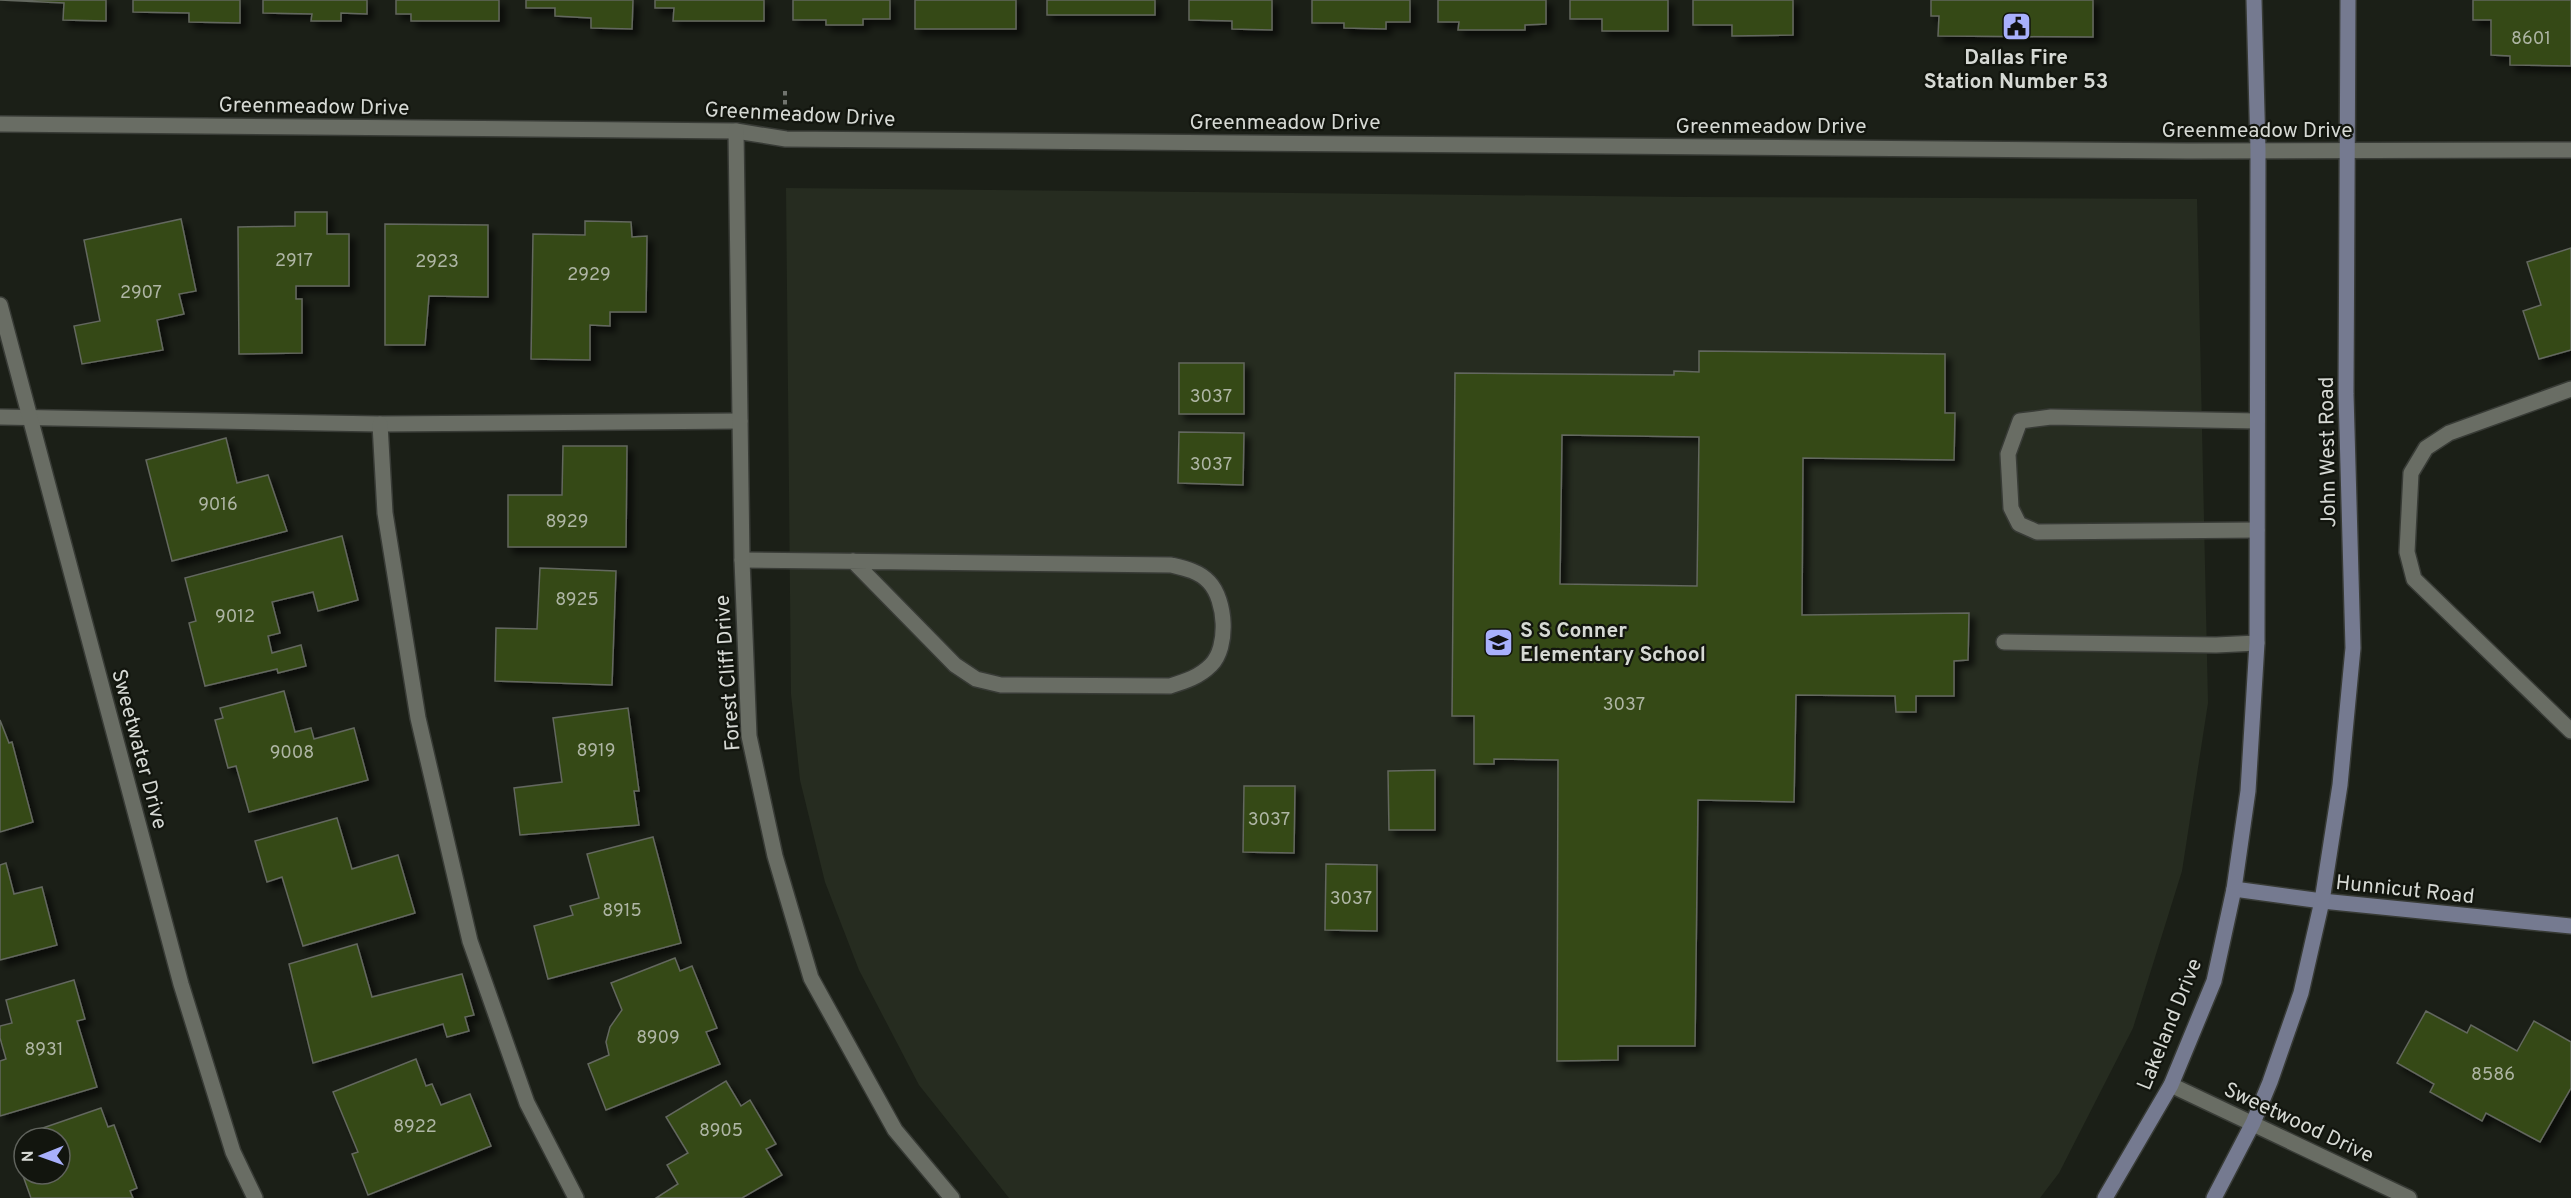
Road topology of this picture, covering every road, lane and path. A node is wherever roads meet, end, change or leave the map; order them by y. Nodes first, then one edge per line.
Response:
1 (2254, 0) edge
2 (2348, 0) edge
3 (785, 91) dead end
4 (785, 106) dead end
5 (0, 124) edge
6 (736, 131) junction
7 (2258, 150) junction
8 (2571, 150) edge
9 (2347, 151) junction
10 (0, 305) edge
11 (2571, 389) edge
12 (0, 417) edge
13 (30, 417) junction
14 (740, 421) junction
15 (2257, 421) junction
16 (380, 424) junction
17 (2256, 530) junction
18 (742, 560) junction
19 (854, 561) junction
20 (2004, 642) dead end
21 (2257, 643) junction
22 (2571, 731) edge
23 (2234, 889) junction
24 (2322, 901) junction
25 (2571, 926) edge
26 (2171, 1085) junction
27 (2253, 1123) junction
28 (255, 1198) edge
29 (576, 1198) edge
30 (952, 1198) edge
31 (2105, 1198) edge
32 (2214, 1198) edge
33 (2409, 1198) edge

1 - 7 main road
2 - 9 main road, John West Road
3 - 4 path
5 - 6 street, Greenmeadow Drive
6 - 7 street, Greenmeadow Drive
6 - 14 street, Forest Cliff Drive
7 - 9 street, Greenmeadow Drive
7 - 15 main road
8 - 9 street, Greenmeadow Drive
9 - 24 main road, John West Road
10 - 13 street, Sweetwater Drive
11 - 22 street
12 - 13 street
13 - 16 street
13 - 28 street, Sweetwater Drive
14 - 16 street
14 - 18 street, Forest Cliff Drive
15 - 17 main road
15 - 17 street
16 - 29 street
17 - 21 main road
18 - 19 street
18 - 30 street, Forest Cliff Drive
19 - 19 street
20 - 21 street
21 - 23 main road
23 - 24 main road, Hunnicut Road
23 - 26 main road, Lakeland Drive
24 - 25 main road, Hunnicut Road
24 - 27 main road
26 - 27 street, Sweetwood Drive
26 - 31 main road, Lakeland Drive
27 - 32 main road
27 - 33 street, Sweetwood Drive

